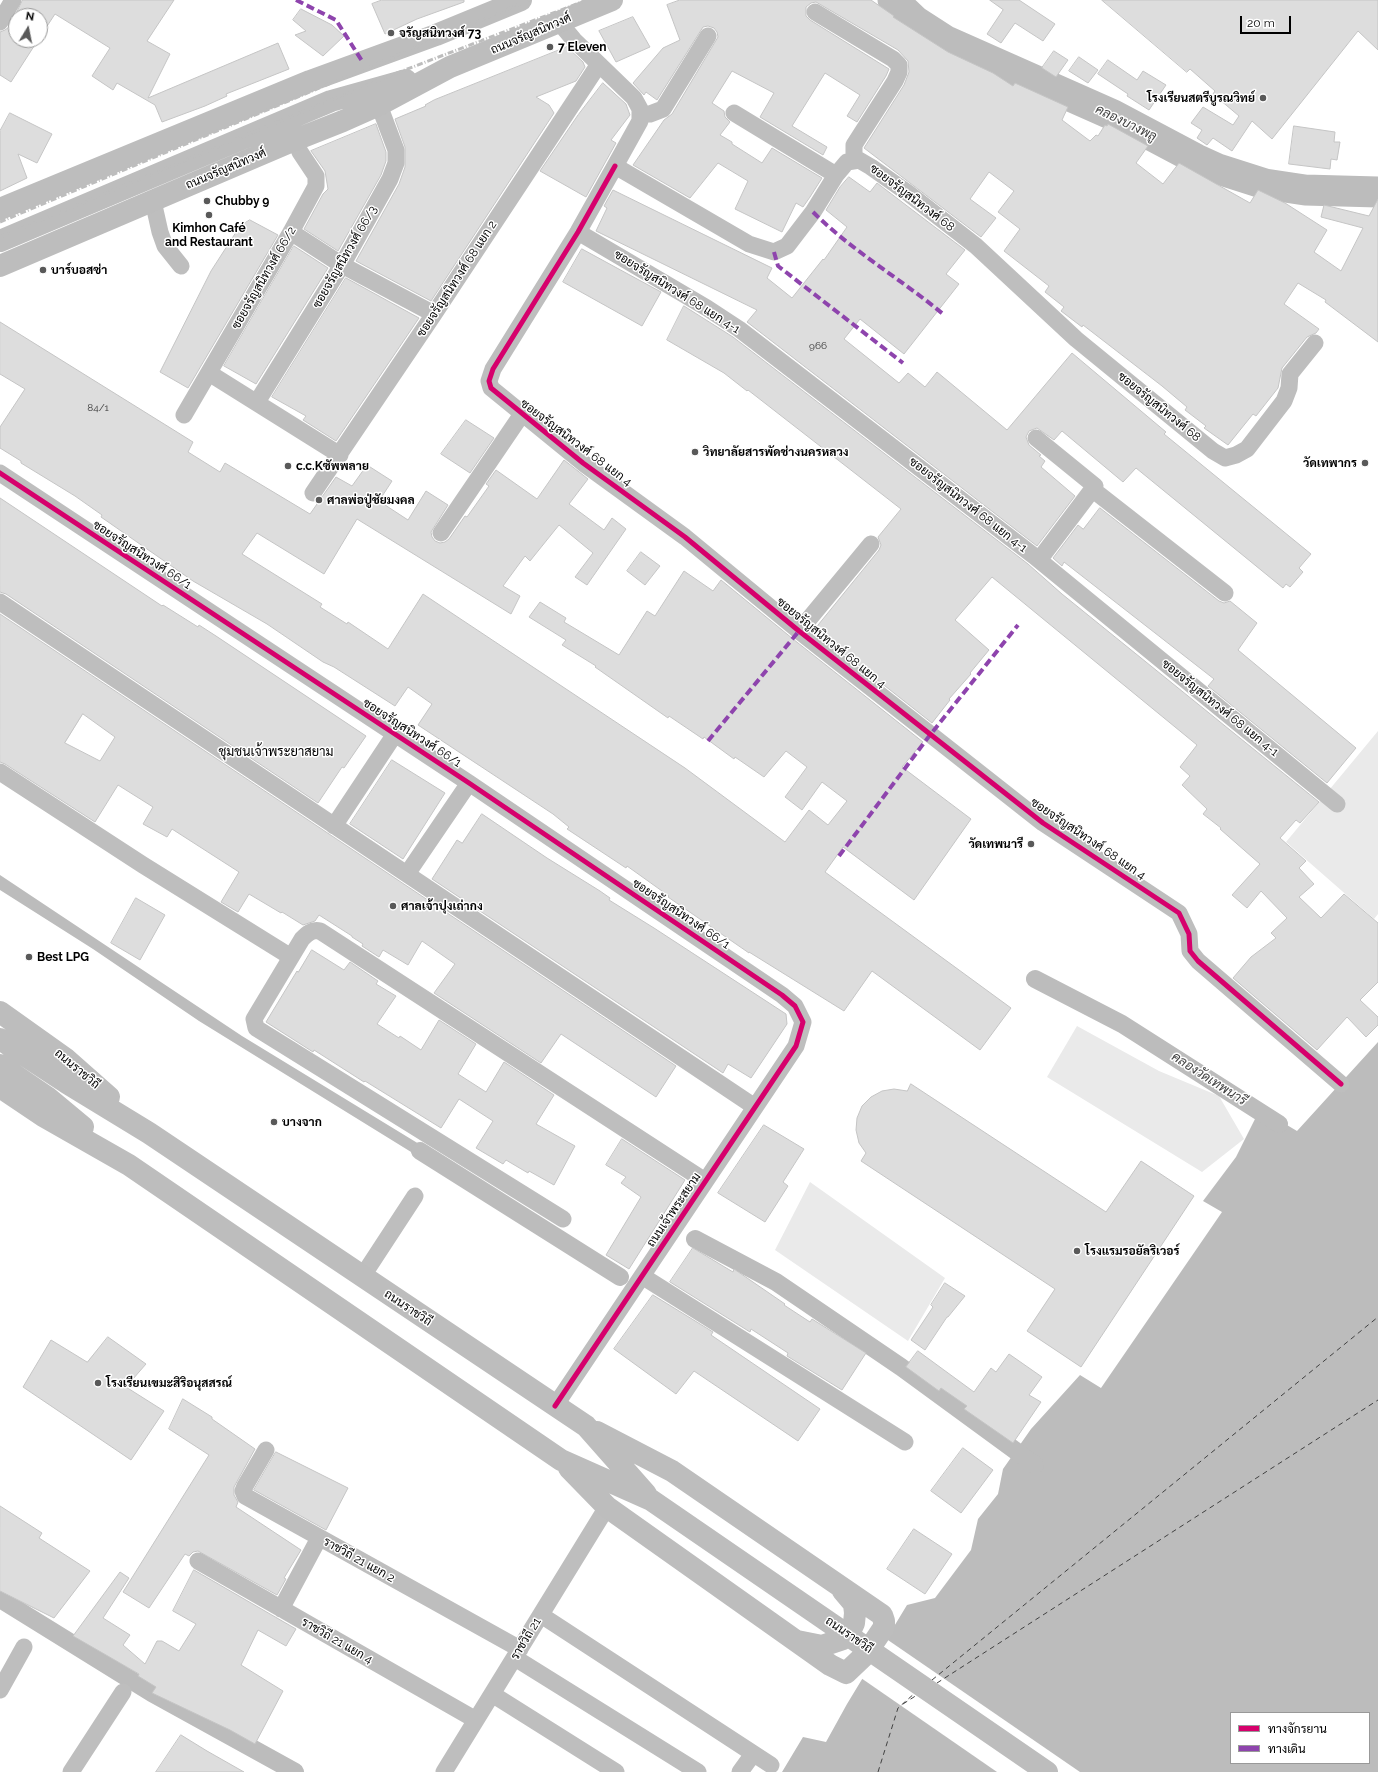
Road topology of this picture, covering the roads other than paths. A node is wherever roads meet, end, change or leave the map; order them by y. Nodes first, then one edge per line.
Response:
1 (13, 0) edge
2 (521, 0) edge
3 (612, 0) edge
4 (815, 12) dead end
5 (0, 22) edge
6 (559, 22) junction
7 (436, 35) junction
8 (708, 36) dead end
9 (599, 64) junction
10 (450, 67) junction
11 (379, 104) junction
12 (734, 113) dead end
13 (640, 114) junction
14 (295, 140) junction
15 (854, 160) junction
16 (615, 166) junction
17 (836, 175) junction
18 (153, 201) junction
19 (0, 209) edge
20 (0, 226) edge
21 (291, 232) junction
22 (578, 232) junction
23 (0, 242) edge
24 (342, 265) junction
25 (0, 266) edge
26 (181, 266) dead end
27 (434, 314) junction
28 (1315, 342) dead end
29 (209, 373) junction
30 (257, 402) junction
31 (522, 414) junction
32 (184, 415) dead end
33 (1036, 438) dead end
34 (340, 455) junction
35 (0, 473) edge
36 (1092, 489) junction
37 (313, 493) dead end
38 (441, 534) dead end
39 (871, 544) dead end
40 (1039, 560) junction
41 (1225, 593) dead end
42 (0, 602) edge
43 (799, 631) junction
44 (395, 734) junction
45 (0, 772) edge
46 (468, 783) junction
47 (1338, 804) dead end
48 (334, 826) junction
49 (406, 874) junction
50 (291, 957) junction
51 (0, 1012) edge
52 (803, 1022) joint
53 (0, 1039) edge
54 (0, 1065) edge
55 (1341, 1084) dead end
56 (0, 1087) edge
57 (755, 1107) junction
58 (149, 1133) junction
59 (128, 1165) junction
60 (705, 1181) junction
61 (415, 1196) dead end
62 (563, 1219) dead end
63 (642, 1276) junction
64 (362, 1277) junction
65 (555, 1406) junction
66 (586, 1426) junction
67 (905, 1442) dead end
68 (266, 1450) dead end
69 (561, 1460) junction
70 (651, 1500) junction
71 (607, 1507) junction
72 (320, 1538) junction
73 (198, 1561) dead end
74 (838, 1586) junction
75 (281, 1609) junction
76 (541, 1615) junction
77 (792, 1639) junction
78 (24, 1647) dead end
79 (517, 1654) junction
80 (0, 1690) edge
81 (123, 1692) dead end
82 (492, 1694) junction
83 (476, 1720) junction
84 (753, 1754) junction
85 (771, 1765) dead end
86 (71, 1772) edge
87 (444, 1772) edge
88 (616, 1772) edge
89 (698, 1772) edge
90 (740, 1772) edge
91 (1047, 1772) edge

1 - 5 street
2 - 7 main road
3 - 6 main road, ถนนจรัญสนิทวงศ์
4 - 15 street
6 - 9 street
6 - 10 main road, ถนนจรัญสนิทวงศ์
7 - 19 main road
7 - 20 main road
8 - 13 street
9 - 13 street
9 - 27 street, ซอยจรัญสนิทวงศ์ 68 แยก 2
10 - 11 main road, ถนนจรัญสนิทวงศ์
10 - 23 main road, ถนนจรัญสนิทวงศ์
11 - 14 main road, ถนนจรัญสนิทวงศ์
11 - 24 street, ซอยจรัญสนิทวงศ์ 66/3
12 - 17 street
13 - 16 street
14 - 18 main road, ถนนจรัญสนิทวงศ์
14 - 21 street, ซอยจรัญสนิทวงศ์ 66/2
15 - 17 street, ซอยจรัญสนิทวงศ์ 68
15 - 28 street, ซอยจรัญสนิทวงศ์ 68
16 - 17 street, ซอยจรัญสนิทวงศ์ 68
16 - 22 street, ซอยจรัญสนิทวงศ์ 68 แยก 4
18 - 25 main road, ถนนจรัญสนิทวงศ์
18 - 26 street
21 - 24 street
21 - 29 street, ซอยจรัญสนิทวงศ์ 66/2
22 - 31 street, ซอยจรัญสนิทวงศ์ 68 แยก 4
22 - 40 street, ซอยจรัญสนิทวงศ์ 68 แยก 4-1
24 - 27 street
24 - 30 street, ซอยจรัญสนิทวงศ์ 66/3
27 - 34 street, ซอยจรัญสนิทวงศ์ 68 แยก 2
29 - 30 street
29 - 32 street, ซอยจรัญสนิทวงศ์ 66/2
30 - 34 street
31 - 38 street
31 - 43 street, ซอยจรัญสนิทวงศ์ 68 แยก 4
33 - 36 street
34 - 37 street, ซอยจรัญสนิทวงศ์ 68 แยก 2
35 - 44 street, ซอยจรัญสนิทวงศ์ 66/1
36 - 40 street
36 - 41 street
39 - 43 street
40 - 47 street, ซอยจรัญสนิทวงศ์ 68 แยก 4-1
42 - 48 street
43 - 55 street, ซอยจรัญสนิทวงศ์ 68 แยก 4
44 - 46 street, ซอยจรัญสนิทวงศ์ 66/1
44 - 48 street
45 - 50 street
46 - 49 street
46 - 52 street, ซอยจรัญสนิทวงศ์ 66/1
48 - 49 street
49 - 57 street
50 - 60 street
50 - 62 street
51 - 58 main road, ถนนราชวิถี
52 - 57 street, ถนนเจ้าพระสยาม
53 - 58 main road, ถนนราชวิถี
54 - 59 main road, ถนนราชวิถี
56 - 59 main road, ถนนราชวิถี
57 - 60 street, ถนนเจ้าพระสยาม
58 - 64 main road, ถนนราชวิถี
59 - 69 main road, ถนนราชวิถี
60 - 63 street, ถนนเจ้าพระสยาม
61 - 64 street
63 - 65 street, ถนนเจ้าพระสยาม
63 - 67 street
64 - 65 main road, ถนนราชวิถี
65 - 66 main road, ถนนราชวิถี
66 - 70 main road, ถนนราชวิถี
66 - 74 main road
68 - 72 street, ราชวิถี 21 แยก 2
69 - 70 main road, ถนนราชวิถี
69 - 71 main road
70 - 91 main road, ถนนราชวิถี
71 - 76 street, ราชวิถี 21
71 - 77 main road
72 - 75 street
72 - 79 street, ราชวิถี 21 แยก 2
73 - 75 street, ราชวิถี 21 แยก 4
74 - 77 main road
74 - 77 main road
75 - 83 street, ราชวิถี 21 แยก 4
76 - 79 street, ราชวิถี 21
76 - 84 street
78 - 80 street
79 - 82 street, ราชวิถี 21
79 - 89 street, ราชวิถี 21 แยก 2
81 - 86 street
82 - 83 street, ราชวิถี 21
82 - 88 street
83 - 87 street, ราชวิถี 21
84 - 85 street
84 - 90 street

